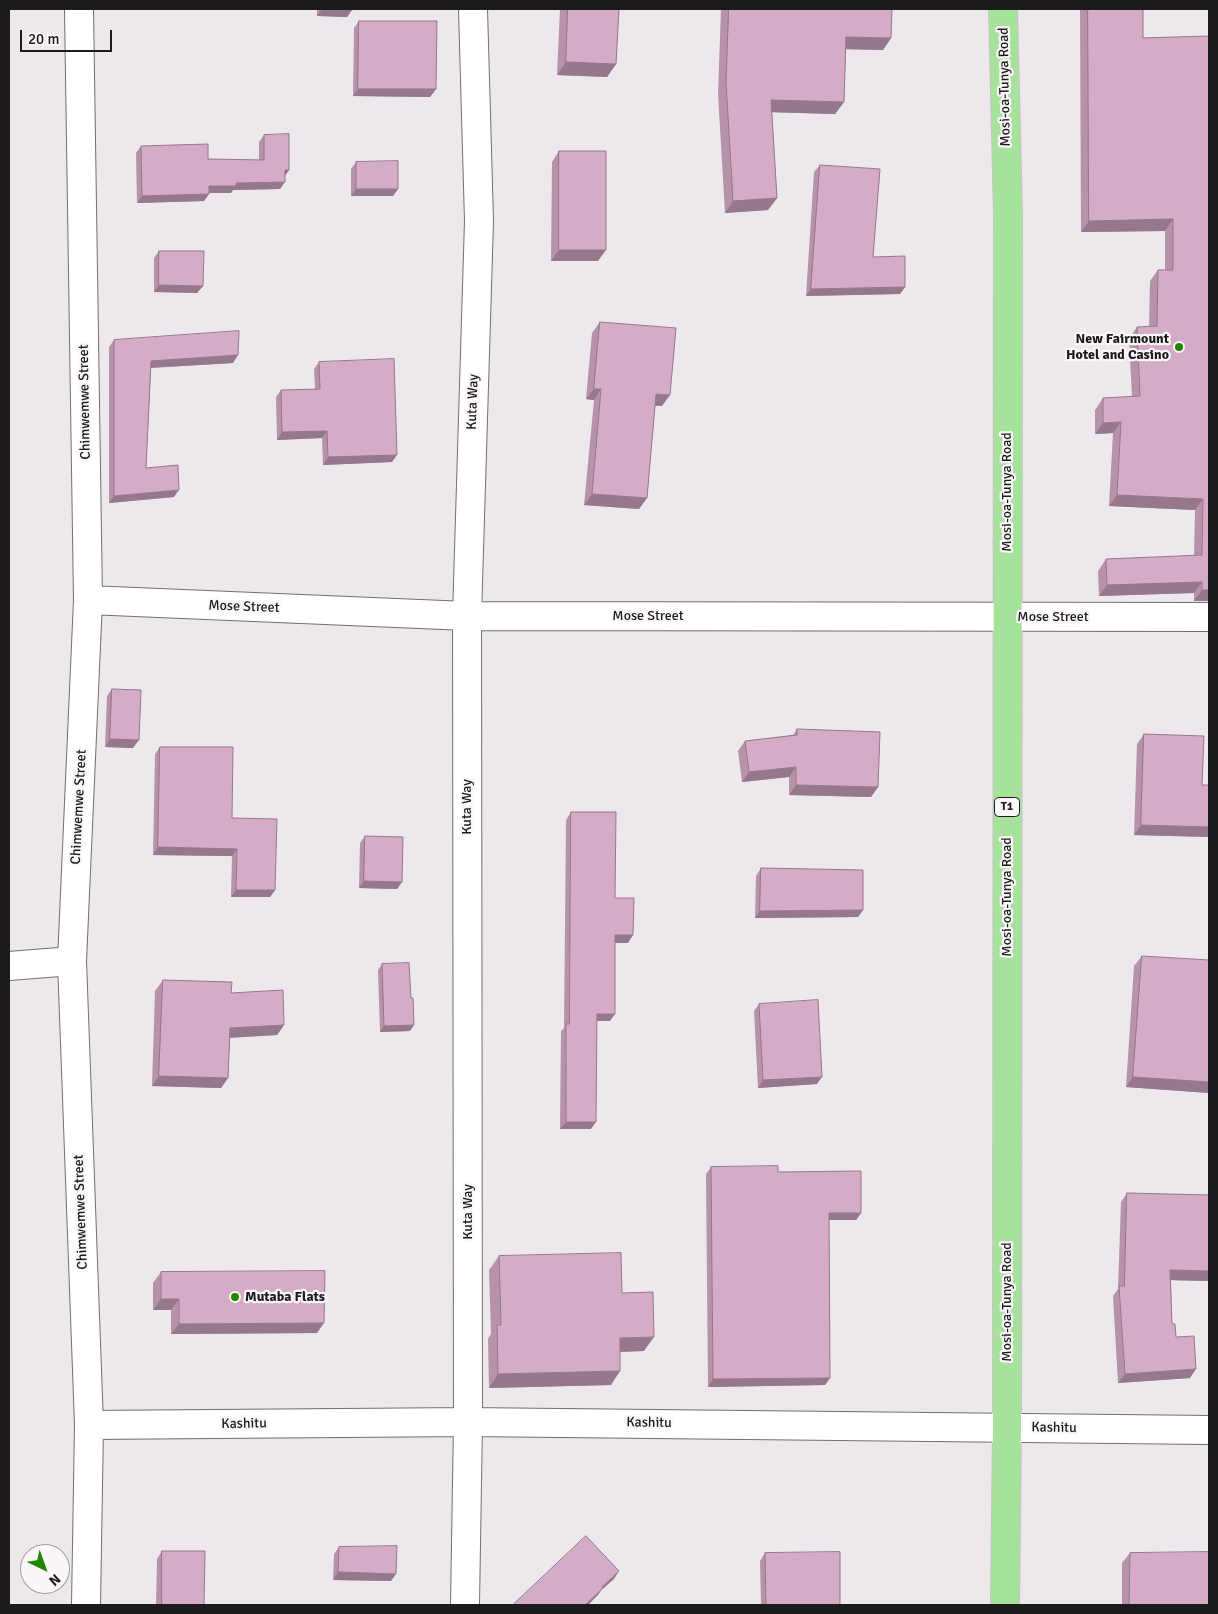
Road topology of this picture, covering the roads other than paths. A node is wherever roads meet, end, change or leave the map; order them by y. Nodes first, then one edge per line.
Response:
1 (79, 9) edge
2 (473, 9) edge
3 (1003, 9) edge
4 (88, 600) junction
5 (467, 616) junction
6 (1006, 617) junction
7 (1209, 617) edge
8 (72, 961) junction
9 (9, 966) edge
10 (468, 1422) junction
11 (89, 1425) junction
12 (1007, 1427) junction
13 (1209, 1430) edge
14 (86, 1605) edge
15 (465, 1605) edge
16 (1005, 1605) edge

1 - 4 street, Chimwemwe Street
2 - 5 street, Kuta Way
3 - 6 highway, Mosi-oa-Tunya Road / T1
4 - 5 street, Mose Street
4 - 8 street, Chimwemwe Street
5 - 6 street, Mose Street
5 - 10 street, Kuta Way
6 - 7 street, Mose Street
6 - 12 highway, Mosi-oa-Tunya Road / T1
8 - 9 street
8 - 11 street, Chimwemwe Street
10 - 11 street, Kashitu
10 - 12 street, Kashitu
10 - 15 street, Kuta Way
11 - 14 street, Chimwemwe Street
12 - 13 street, Kashitu
12 - 16 highway, Mosi-oa-Tunya Road / T1

